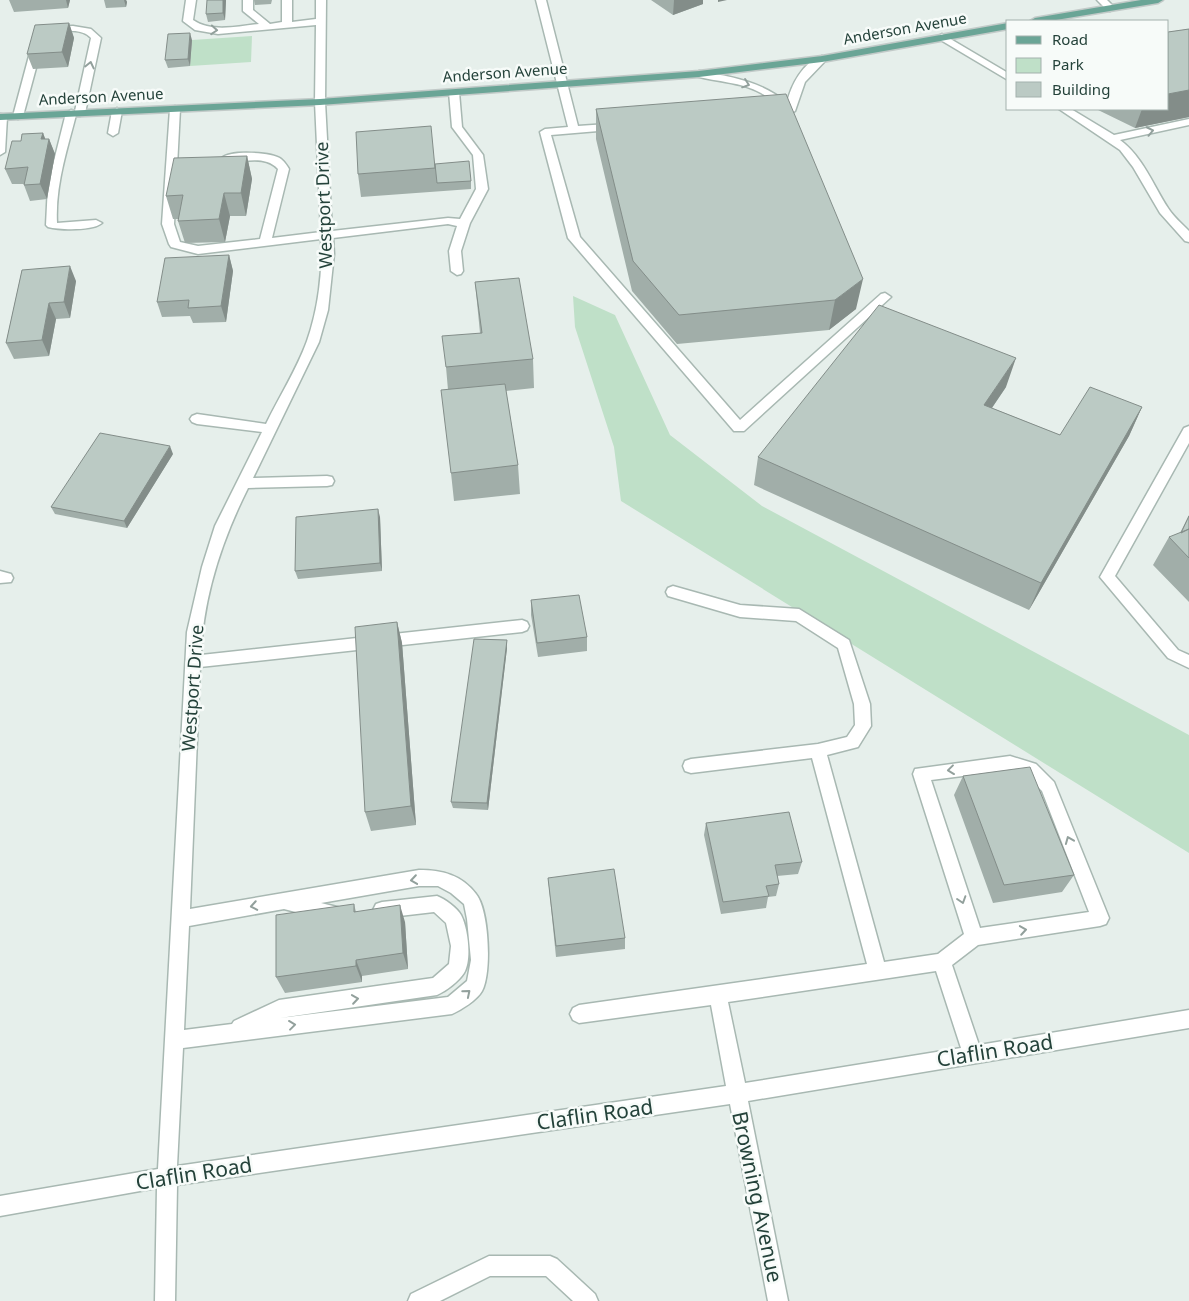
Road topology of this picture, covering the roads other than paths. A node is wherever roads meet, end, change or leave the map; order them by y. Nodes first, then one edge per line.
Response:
1 (191, 0) edge
2 (248, 0) edge
3 (287, 0) edge
4 (321, 0) edge
5 (541, 0) edge
6 (1102, 0) edge
7 (1158, 0) edge
8 (1110, 8) junction
9 (1041, 20) edge
10 (320, 22) junction
11 (287, 25) junction
12 (267, 26) junction
13 (1006, 26) edge
14 (942, 37) junction
15 (822, 60) junction
16 (699, 74) junction
17 (1006, 76) edge
18 (562, 84) junction
19 (454, 92) junction
20 (320, 102) junction
21 (175, 109) junction
22 (1066, 110) edge
23 (117, 111) junction
24 (790, 111) junction
25 (76, 113) junction
26 (770, 113) edge
27 (18, 116) junction
28 (1, 117) edge
29 (1189, 122) edge
30 (633, 125) edge
31 (574, 130) junction
32 (113, 133) dead end
33 (1112, 139) junction
34 (0, 152) edge
35 (216, 158) edge
36 (464, 222) junction
37 (96, 223) dead end
38 (327, 234) junction
39 (1189, 238) edge
40 (265, 242) junction
41 (457, 271) dead end
42 (885, 297) dead end
43 (197, 419) dead end
44 (271, 429) junction
45 (1189, 431) edge
46 (327, 481) dead end
47 (244, 483) junction
48 (673, 592) dead end
49 (522, 626) dead end
50 (193, 662) junction
51 (1189, 662) edge
52 (818, 751) junction
53 (691, 766) dead end
54 (284, 901) junction
55 (181, 919) junction
56 (974, 937) junction
57 (942, 962) junction
58 (878, 972) junction
59 (718, 995) junction
60 (579, 1014) dead end
61 (1189, 1020) edge
62 (225, 1033) junction
63 (174, 1040) junction
64 (972, 1055) junction
65 (736, 1094) junction
66 (168, 1178) junction
67 (0, 1206) edge
68 (165, 1301) edge
69 (418, 1301) edge
70 (588, 1301) edge
71 (778, 1301) edge

1 -> 12 street
2 - 12 street
3 - 11 street
4 - 10 street, Westport Drive
5 - 18 street
6 - 8 street
7 - 8 main road
8 - 9 main road
10 - 11 street
10 - 20 street, Westport Drive
11 - 12 street
13 - 14 main road, Anderson Avenue
14 - 15 main road, Anderson Avenue
14 - 17 street
15 - 16 main road, Anderson Avenue
15 - 24 street
16 - 18 main road, Anderson Avenue
16 -> 24 street
18 - 19 main road, Anderson Avenue
18 - 31 street
19 - 20 main road, Anderson Avenue
19 - 36 street
20 - 21 main road, Anderson Avenue
20 - 38 street, Westport Drive
21 - 23 main road, Anderson Avenue
21 - 40 street
22 - 33 street
23 - 25 main road, Anderson Avenue
23 - 32 street
24 - 26 street
25 - 27 main road, Anderson Avenue
25 -> 27 street
25 - 37 street
27 - 28 main road, Anderson Avenue
28 - 34 street
33 -> 29 street
30 - 31 street
31 - 42 street
33 - 39 street
35 - 40 street
36 - 38 street
36 - 41 street
38 - 40 street
38 - 44 street, Westport Drive
43 - 44 street
44 - 47 street, Westport Drive
45 - 51 street
46 - 47 street
47 - 50 street, Westport Drive
48 - 52 street
49 - 50 street
50 - 55 street, Westport Drive
52 - 53 street
52 - 58 street
54 -> 55 street
62 -> 54 street
62 -> 54 street
55 - 63 street, Westport Drive
56 -> 56 street
56 - 57 street
57 - 58 street
57 - 64 street
58 - 59 street
59 - 60 street
59 - 65 street, Browning Avenue
61 - 64 street, Claflin Road
62 - 63 street
63 - 66 street, Westport Drive
64 - 65 street, Claflin Road
65 - 66 street, Claflin Road
65 - 71 street, Browning Avenue
66 - 67 street, Claflin Road
66 - 68 street, Westport Drive
69 - 70 street

